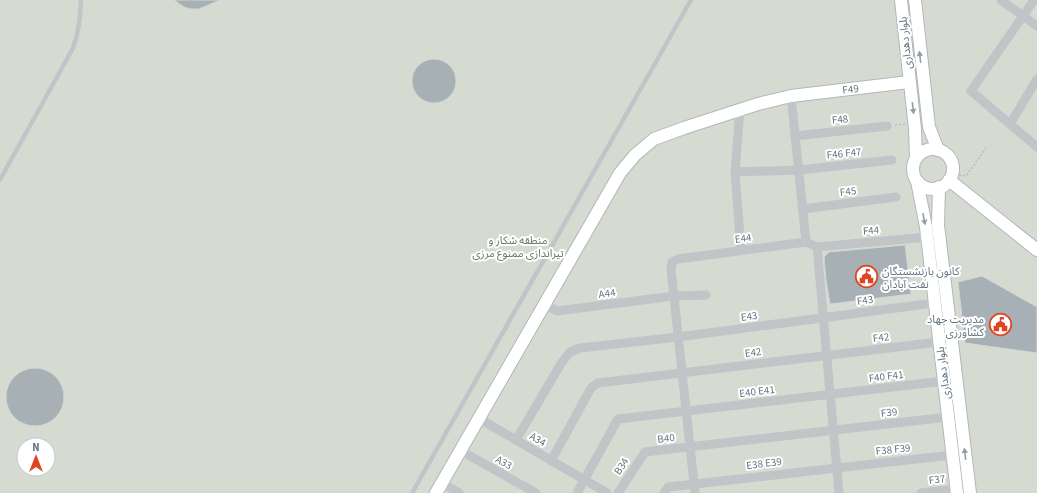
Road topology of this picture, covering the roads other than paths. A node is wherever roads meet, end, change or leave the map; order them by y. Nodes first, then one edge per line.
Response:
1 (81, 0) edge
2 (690, 0) edge
3 (900, 0) edge
4 (915, 0) edge
5 (1001, 0) edge
6 (1034, 0) edge
7 (1024, 16) junction
8 (1037, 26) edge
9 (1037, 79) edge
10 (909, 82) junction
11 (791, 96) junction
12 (740, 110) junction
13 (1010, 124) junction
14 (887, 126) road end
15 (795, 136) junction
16 (1037, 147) edge
17 (938, 150) junction
18 (916, 158) junction
19 (892, 160) dead end
20 (799, 170) junction
21 (734, 172) junction
22 (0, 180) edge
23 (917, 181) junction
24 (947, 181) junction
25 (896, 197) dead end
26 (803, 209) junction
27 (927, 237) junction
28 (806, 242) junction
29 (1035, 246) edge
30 (817, 247) junction
31 (741, 250) junction
32 (706, 295) dead end
33 (674, 296) junction
34 (934, 303) junction
35 (545, 305) junction
36 (823, 318) junction
37 (678, 337) junction
38 (939, 342) junction
39 (827, 355) junction
40 (682, 373) junction
41 (944, 381) junction
42 (830, 395) junction
43 (686, 411) junction
44 (948, 417) junction
45 (480, 419) junction
46 (834, 430) junction
47 (516, 440) junction
48 (690, 447) junction
49 (461, 451) junction
50 (645, 452) joint
51 (952, 455) junction
52 (551, 461) junction
53 (837, 467) junction
54 (584, 480) junction
55 (439, 488) edge
56 (694, 488) edge
57 (956, 491) edge
58 (412, 493) edge
59 (459, 493) edge
60 (536, 493) edge
61 (577, 493) edge
62 (607, 493) edge
63 (618, 493) edge
64 (664, 493) edge
65 (839, 493) edge
66 (921, 493) edge
67 (970, 493) edge

1 - 22 lane
2 - 58 lane
3 - 10 main road, بلوار دهداری
17 -> 4 main road, بلوار دهداری
5 - 7 street
6 - 7 street
7 - 8 street
7 - 13 street
9 - 13 street
10 - 11 main road, F49
10 -> 18 main road, بلوار دهداری
11 - 12 main road, F49
11 - 15 street
12 - 21 street
12 - 35 main road, F49
13 - 16 street
14 - 15 street, F48
15 - 20 street
17 - 18 main road
17 - 24 main road
18 - 23 main road
19 - 20 street, F46 F47
20 - 21 street, F46 F47
20 - 26 street
21 - 31 street
23 - 24 main road
23 -> 27 main road, بلوار دهداری
24 - 29 main road
67 -> 24 main road, بلوار دهداری
25 - 26 street, F45
26 - 28 street
27 - 30 street, F44
27 - 34 main road, بلوار دهداری
28 - 30 street
28 - 31 street, E44
30 - 36 street
31 - 33 street, E44
32 - 33 street, A44
33 - 35 street, A44
33 - 37 street
34 - 36 street, F43
34 - 38 main road, بلوار دهداری
35 - 45 main road, F49
36 - 37 street, E43
36 - 39 street
37 - 40 street
37 - 47 street, E43
38 - 39 street, F42
38 - 41 main road, بلوار دهداری
39 - 40 street, E42
39 - 42 street
40 - 43 street
40 - 52 street, E42
41 - 42 street, F40 F41
41 - 44 main road, بلوار دهداری
42 - 43 street, E40 E41
42 - 46 street
43 - 48 street
43 - 54 street, E40 E41
44 - 46 street, F39
44 - 51 main road, بلوار دهداری
45 - 47 street, A34
45 - 49 main road, F49
46 - 48 street, F39
46 - 53 street
47 - 52 street, A34
48 - 50 street, B40
48 - 56 street
49 - 55 main road, F49
49 - 60 street, A33
50 - 63 street, B34
51 - 53 street, F38 F39
51 - 57 main road, بلوار دهداری
52 - 54 street, A34
53 - 56 street, E38 E39
53 - 65 street
54 - 61 street
54 - 62 street
55 - 59 street
56 - 64 street, E38 E39
57 - 66 street, F37

